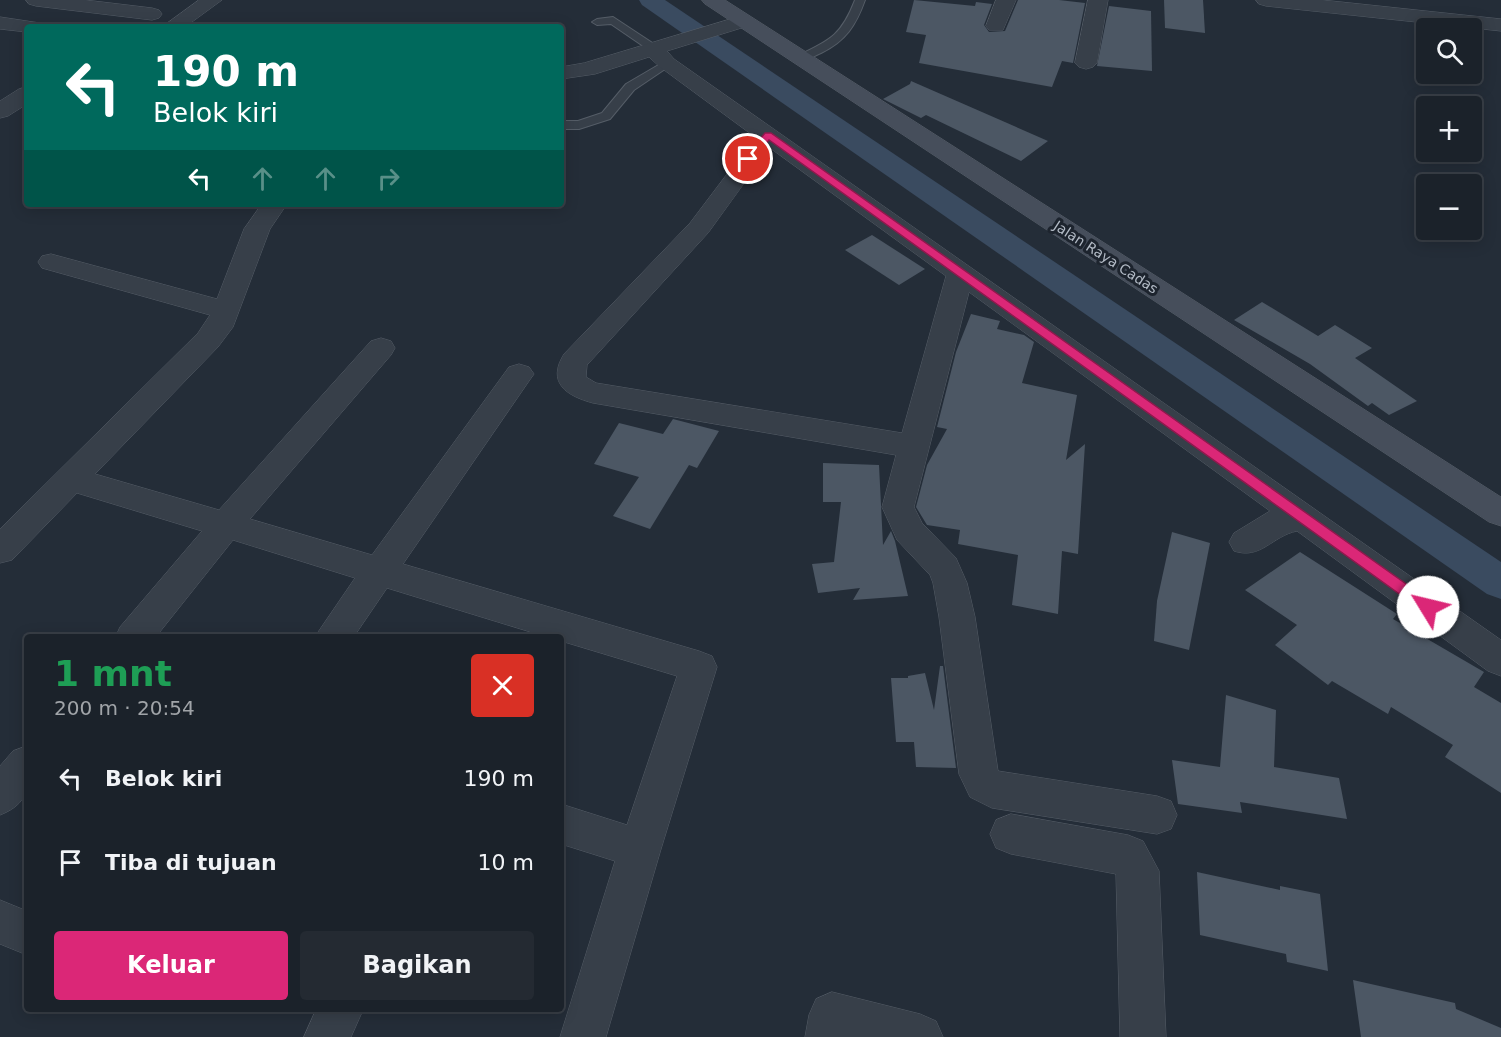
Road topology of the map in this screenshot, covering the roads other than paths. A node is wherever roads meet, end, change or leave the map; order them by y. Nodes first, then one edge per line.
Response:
1 (36, 0) edge
2 (212, 0) edge
3 (712, 0) edge
4 (860, 0) edge
5 (1006, 0) edge
6 (1098, 0) edge
7 (1266, 0) edge
8 (123, 11) junction
9 (152, 14) dead end
10 (597, 22) dead end
11 (0, 23) edge
12 (105, 24) edge
13 (176, 24) edge
14 (733, 25) junction
15 (1501, 25) edge
16 (24, 26) edge
17 (996, 26) dead end
18 (664, 52) junction
19 (803, 57) junction
20 (1086, 63) dead end
21 (564, 73) edge
22 (24, 96) edge
23 (0, 111) edge
24 (564, 124) edge
25 (768, 135) junction
26 (273, 207) edge
27 (51, 262) dead end
28 (960, 274) junction
29 (226, 310) junction
30 (381, 348) dead end
31 (519, 374) dead end
32 (915, 447) junction
33 (70, 479) junction
34 (1498, 507) edge
35 (1302, 518) junction
36 (226, 525) junction
37 (1246, 542) dead end
38 (0, 550) edge
39 (380, 571) junction
40 (136, 634) edge
41 (335, 634) edge
42 (1501, 660) edge
43 (24, 768) edge
44 (0, 796) edge
45 (1157, 815) dead end
46 (564, 825) edge
47 (1011, 834) dead end
48 (640, 849) junction
49 (0, 922) edge
50 (24, 932) edge
51 (339, 1012) edge
52 (327, 1037) edge
53 (583, 1037) edge
54 (828, 1037) edge
55 (920, 1037) edge
56 (1143, 1037) edge

1 - 8 street
2 - 13 street
3 - 14 street, Jalan Raya Cadas
4 - 19 lane
5 - 17 street
6 - 20 street
7 - 15 street
8 - 9 street
8 - 12 street
10 - 18 lane
11 - 16 street
14 - 18 street
14 - 19 street, Jalan Raya Cadas
18 - 21 street
18 - 24 lane
18 - 25 street
19 - 34 street, Jalan Raya Cadas
22 - 23 street
25 - 28 street
25 - 32 street
26 - 29 street
27 - 29 street
28 - 32 street
28 - 35 street
29 - 33 street
30 - 36 street
31 - 39 street
32 - 45 street
33 - 36 street
33 - 38 street
35 - 37 street
35 - 42 street
36 - 39 street
36 - 40 street
39 - 41 street
39 - 48 street
43 - 44 street
46 - 48 street
47 - 56 street
48 - 53 street
49 - 50 street
51 - 52 street
54 - 55 street

